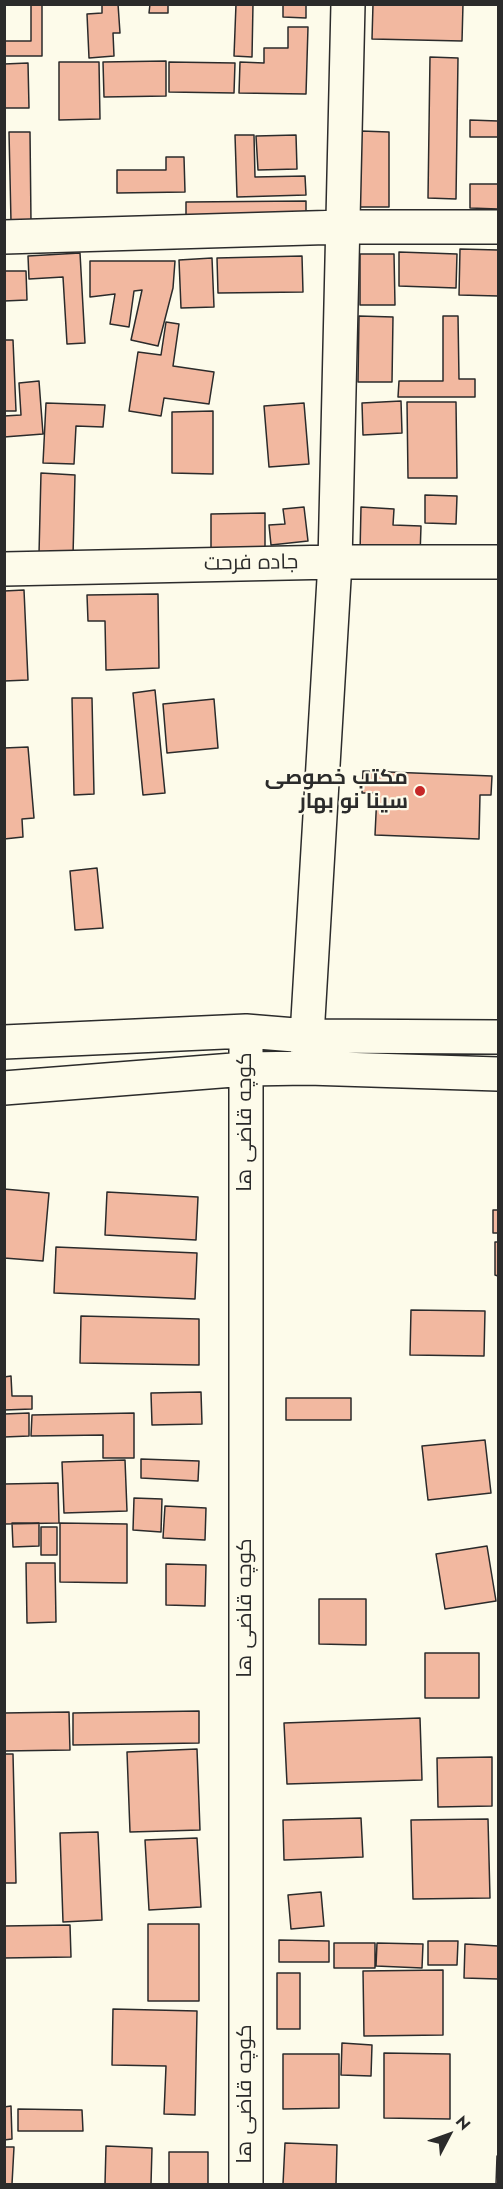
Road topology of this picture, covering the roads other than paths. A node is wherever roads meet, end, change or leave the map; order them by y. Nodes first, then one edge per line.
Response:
1 (348, 4) edge
2 (343, 227) junction
3 (498, 227) edge
4 (4, 237) edge
5 (335, 562) junction
6 (498, 562) edge
7 (4, 569) edge
8 (246, 1031) junction
9 (307, 1036) junction
10 (498, 1037) edge
11 (4, 1042) edge
12 (308, 1068) junction
13 (246, 1069) junction
14 (498, 1074) edge
15 (4, 1088) edge
16 (246, 2184) edge

1 - 2 street
2 - 3 street
2 - 4 street
2 - 5 street
5 - 6 street, جاده فرحت
5 - 7 street, جاده فرحت
5 - 9 street
8 - 9 street
8 - 11 street
8 - 13 street, کوچه قاضی ها
9 - 10 street
9 - 12 street
12 - 13 street
12 - 14 street
13 - 15 street
13 - 16 street, کوچه قاضی ها

